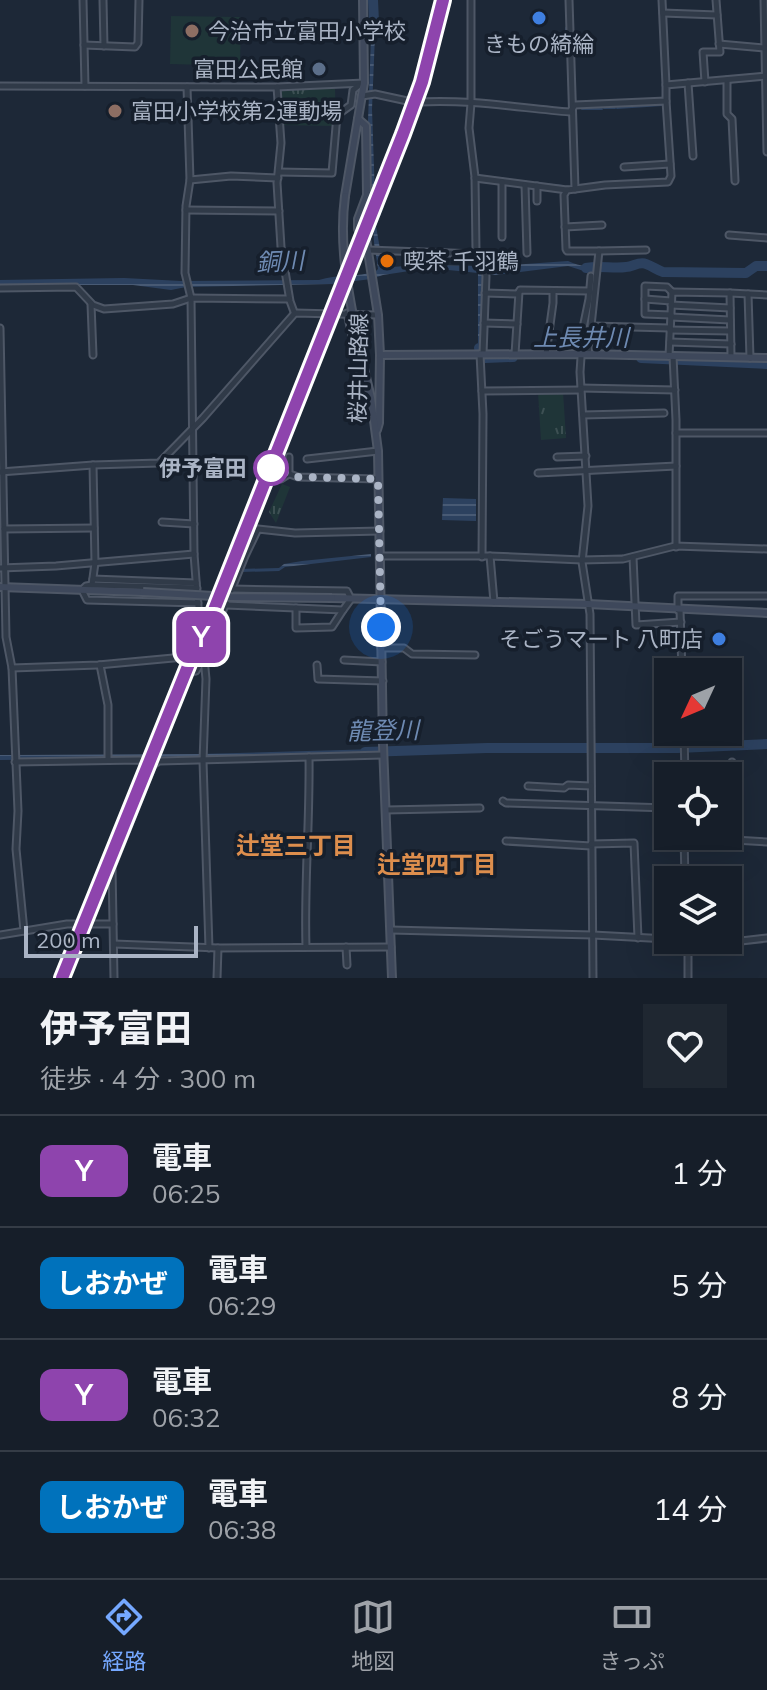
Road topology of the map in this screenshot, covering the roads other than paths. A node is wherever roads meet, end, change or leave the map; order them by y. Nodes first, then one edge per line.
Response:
1 (83, 0) edge
2 (103, 0) edge
3 (139, 0) edge
4 (363, 0) edge
5 (471, 0) edge
6 (569, 0) edge
7 (662, 0) edge
8 (716, 0) edge
9 (764, 0) edge
10 (663, 13) junction
11 (717, 15) junction
12 (719, 44) junction
13 (84, 45) junction
14 (104, 46) junction
15 (765, 48) junction
16 (766, 77) edge
17 (727, 80) junction
18 (705, 82) junction
19 (688, 83) junction
20 (364, 85) junction
21 (666, 85) junction
22 (0, 86) edge
23 (85, 86) junction
24 (187, 87) junction
25 (277, 87) junction
26 (362, 96) junction
27 (666, 100) junction
28 (412, 102) dead end
29 (419, 102) dead end
30 (471, 103) junction
31 (573, 108) junction
32 (358, 119) junction
33 (767, 152) edge
34 (693, 156) dead end
35 (670, 164) junction
36 (624, 167) dead end
37 (279, 175) junction
38 (475, 178) junction
39 (190, 180) junction
40 (735, 181) dead end
41 (502, 182) junction
42 (525, 185) junction
43 (537, 186) junction
44 (575, 189) junction
45 (567, 190) junction
46 (537, 201) dead end
47 (186, 210) junction
48 (279, 211) junction
49 (602, 225) dead end
50 (565, 227) junction
51 (729, 235) dead end
52 (502, 237) dead end
53 (767, 238) edge
54 (368, 250) junction
55 (646, 250) dead end
56 (599, 251) junction
57 (527, 253) dead end
58 (478, 254) junction
59 (591, 276) dead end
60 (0, 288) edge
61 (593, 290) junction
62 (553, 291) junction
63 (519, 292) junction
64 (672, 292) junction
65 (485, 293) junction
66 (730, 293) junction
67 (748, 294) junction
68 (767, 295) edge
69 (191, 298) junction
70 (289, 299) junction
71 (645, 299) junction
72 (91, 303) junction
73 (671, 303) junction
74 (700, 306) junction
75 (730, 308) junction
76 (295, 313) junction
77 (347, 313) junction
78 (378, 315) junction
79 (671, 316) junction
80 (700, 319) junction
81 (730, 320) junction
82 (484, 323) junction
83 (517, 324) junction
84 (592, 326) junction
85 (0, 328) edge
86 (670, 329) junction
87 (730, 331) junction
88 (670, 342) junction
89 (731, 344) junction
90 (482, 354) junction
91 (515, 354) junction
92 (546, 354) junction
93 (584, 354) junction
94 (93, 355) dead end
95 (380, 355) junction
96 (671, 356) junction
97 (731, 357) junction
98 (750, 358) junction
99 (767, 358) edge
100 (581, 389) junction
101 (675, 390) junction
102 (482, 391) junction
103 (372, 413) junction
104 (664, 413) dead end
105 (583, 415) junction
106 (193, 429) junction
107 (676, 433) junction
108 (767, 433) edge
109 (375, 435) junction
110 (378, 451) junction
111 (586, 456) junction
112 (289, 457) dead end
113 (557, 457) dead end
114 (307, 459) dead end
115 (159, 463) junction
116 (93, 465) junction
117 (193, 465) junction
118 (676, 466) junction
119 (587, 471) junction
120 (1, 472) edge
121 (287, 473) junction
122 (538, 473) dead end
123 (281, 479) dead end
124 (378, 479) junction
125 (162, 522) dead end
126 (194, 524) junction
127 (94, 528) junction
128 (4, 529) junction
129 (380, 531) junction
130 (676, 547) junction
131 (767, 549) edge
132 (247, 552) junction
133 (259, 553) dead end
134 (194, 554) junction
135 (380, 556) junction
136 (490, 556) junction
137 (482, 557) junction
138 (633, 557) junction
139 (582, 560) junction
140 (95, 563) junction
141 (3, 568) edge
142 (92, 582) junction
143 (196, 586) junction
144 (3, 588) edge
145 (232, 589) junction
146 (82, 590) junction
147 (767, 596) edge
148 (351, 599) junction
149 (380, 600) junction
150 (494, 602) junction
151 (198, 603) junction
152 (588, 604) junction
153 (226, 605) junction
154 (635, 607) junction
155 (296, 608) junction
156 (343, 610) junction
157 (679, 610) junction
158 (767, 613) edge
159 (681, 622) junction
160 (381, 648) junction
161 (475, 655) dead end
162 (184, 657) junction
163 (204, 657) junction
164 (682, 658) edge
165 (344, 660) dead end
166 (382, 662) junction
167 (100, 665) junction
168 (317, 665) dead end
169 (12, 668) junction
170 (383, 681) junction
171 (383, 755) junction
172 (309, 757) junction
173 (108, 760) junction
174 (203, 761) junction
175 (15, 762) junction
176 (153, 765) junction
177 (528, 786) dead end
178 (591, 786) junction
179 (503, 801) dead end
180 (591, 806) junction
181 (480, 808) dead end
182 (654, 808) edge
183 (386, 810) junction
184 (506, 841) dead end
185 (742, 841) edge
186 (767, 842) edge
187 (591, 845) junction
188 (113, 924) junction
189 (391, 930) junction
190 (24, 931) junction
191 (0, 935) edge
192 (593, 935) junction
193 (638, 938) junction
194 (767, 938) edge
195 (654, 939) edge
196 (742, 941) edge
197 (114, 944) junction
198 (306, 947) junction
199 (346, 947) junction
200 (391, 947) junction
201 (209, 948) junction
202 (218, 948) junction
203 (688, 954) edge
204 (347, 965) dead end
205 (114, 978) edge
206 (217, 978) edge
207 (392, 978) edge
208 (593, 978) edge
209 (688, 978) edge

1 - 13 street
2 - 14 street
3 - 14 street
4 - 20 main road, 桜井山路線
5 - 30 street
6 - 31 street
7 - 10 street
8 - 11 street
9 - 15 street
10 - 11 street
10 - 21 street
11 - 12 street
12 - 15 street
12 - 18 street
13 - 14 street
13 - 23 street
15 - 16 street
16 - 17 street
16 - 33 street
17 - 18 street
17 - 40 street
18 - 19 street
19 - 21 street
19 - 34 street
20 - 25 street
20 - 26 main road, 桜井山路線
20 - 37 street
21 - 27 street
22 - 23 street
23 - 24 street
24 - 25 street
24 - 39 street
25 - 37 street
26 - 28 street
26 - 32 main road, 桜井山路線
27 - 31 street
27 - 35 street
29 - 30 street
30 - 31 street
30 - 38 street
31 - 44 street
32 - 54 main road, 桜井山路線
32 - 103 main road, 桜井山路線, bridge
35 - 36 street
35 - 44 street
37 - 39 street
37 - 48 street
38 - 41 street
38 - 58 street
39 - 47 street
41 - 42 street
41 - 52 street
42 - 43 street
42 - 57 street
43 - 45 street
43 - 46 street
44 - 45 street
45 - 50 street
47 - 48 street
47 - 69 street
48 - 70 street
49 - 50 street
50 - 56 street
51 - 53 street
54 - 58 street
54 - 78 main road, 桜井山路線
55 - 56 street
56 - 61 street
58 - 65 street
59 - 61 street
60 - 72 street
61 - 62 street
61 - 84 street
61 - 93 street
62 - 63 street
62 - 92 street
63 - 65 street
63 - 83 street
64 - 66 street
64 - 71 street
64 - 73 street
65 - 82 street
66 - 67 street
66 - 75 street
67 - 68 street
67 - 98 street
69 - 70 street
69 - 72 street
69 - 106 street
70 - 76 street
71 - 73 street
71 - 79 street
72 - 94 street
73 - 74 street
73 - 79 street
74 - 75 street
74 - 80 street
75 - 81 street
76 - 77 street
76 - 106 street
77 - 78 street
77 - 103 street
78 - 95 main road, 桜井山路線
79 - 80 street
79 - 86 street
80 - 81 street
81 - 87 street
82 - 83 street
82 - 90 street
83 - 91 street
84 - 86 street
84 - 93 street
85 - 120 street
86 - 87 street
86 - 88 street
87 - 89 street
88 - 89 street
88 - 96 street
89 - 97 street
90 - 91 main road
90 - 95 main road
90 - 102 street
91 - 92 main road
92 - 93 main road
93 - 96 main road
93 - 100 street
95 - 109 main road, 桜井山路線
96 - 97 main road
96 - 101 street
97 - 98 main road
98 - 99 main road
100 - 101 street
100 - 102 street
100 - 105 street
101 - 107 street
102 - 137 street
103 - 109 main road, 桜井山路線
104 - 105 street
105 - 111 street
106 - 115 street
106 - 117 street
107 - 108 street
107 - 118 street
109 - 110 main road, 桜井山路線
110 - 114 street
110 - 124 main road, 桜井山路線
111 - 113 street
111 - 119 street
112 - 121 street
115 - 116 street
115 - 117 street
116 - 120 street
116 - 127 street
117 - 126 street
118 - 119 street
118 - 130 street
119 - 122 street
119 - 139 street
120 - 128 street
121 - 123 street
121 - 124 street
124 - 129 main road, 桜井山路線
125 - 126 street
126 - 134 street
127 - 128 street
127 - 140 street
128 - 141 street
129 - 132 street
129 - 135 main road, 桜井山路線
130 - 131 street
130 - 138 street
132 - 133 street
132 - 145 street
134 - 140 street
134 - 143 street
135 - 137 street
135 - 149 main road, 桜井山路線
136 - 137 street
136 - 139 street
136 - 150 street
138 - 139 street
138 - 154 street
139 - 152 street
140 - 141 street
140 - 142 street
141 - 144 street
142 - 143 street
142 - 146 street
143 - 151 street
144 - 146 main road
144 - 169 street
145 - 148 street
145 - 153 street
146 - 148 main road, bridge
146 - 151 street
147 - 157 street
148 - 149 main road
148 - 156 street
149 - 150 main road
149 - 160 main road, 桜井山路線
150 - 152 main road
151 - 162 street
152 - 154 main road
152 - 178 street
153 - 155 street
153 - 163 street
154 - 157 main road
154 - 159 street
155 - 156 street
155 - 156 street
157 - 158 main road
157 - 159 street
159 - 164 street
160 - 161 street
160 - 166 main road, 桜井山路線
162 - 163 street
162 - 167 street
163 - 174 street
165 - 166 street
166 - 170 main road, 桜井山路線
167 - 169 street
167 - 173 street
168 - 170 street
169 - 175 street
170 - 171 main road, 桜井山路線
171 - 172 street
171 - 183 main road, 桜井山路線
172 - 174 street
172 - 198 street
173 - 175 street
173 - 176 street
174 - 176 street
174 - 201 street
175 - 190 street
176 - 188 street
177 - 178 street
178 - 180 street
179 - 180 street
180 - 182 street
180 - 187 street
181 - 183 street
183 - 189 main road, 桜井山路線
184 - 187 street
185 - 186 street
187 - 192 street
187 - 193 street
188 - 190 street
188 - 197 street
189 - 192 street
189 - 200 main road, 桜井山路線
190 - 191 street
192 - 193 street
192 - 208 street
193 - 195 street
194 - 196 street
197 - 201 street
197 - 205 street
198 - 199 street
198 - 202 street
199 - 200 street
199 - 204 street
200 - 207 main road, 桜井山路線
201 - 202 street
202 - 206 street
203 - 209 street

